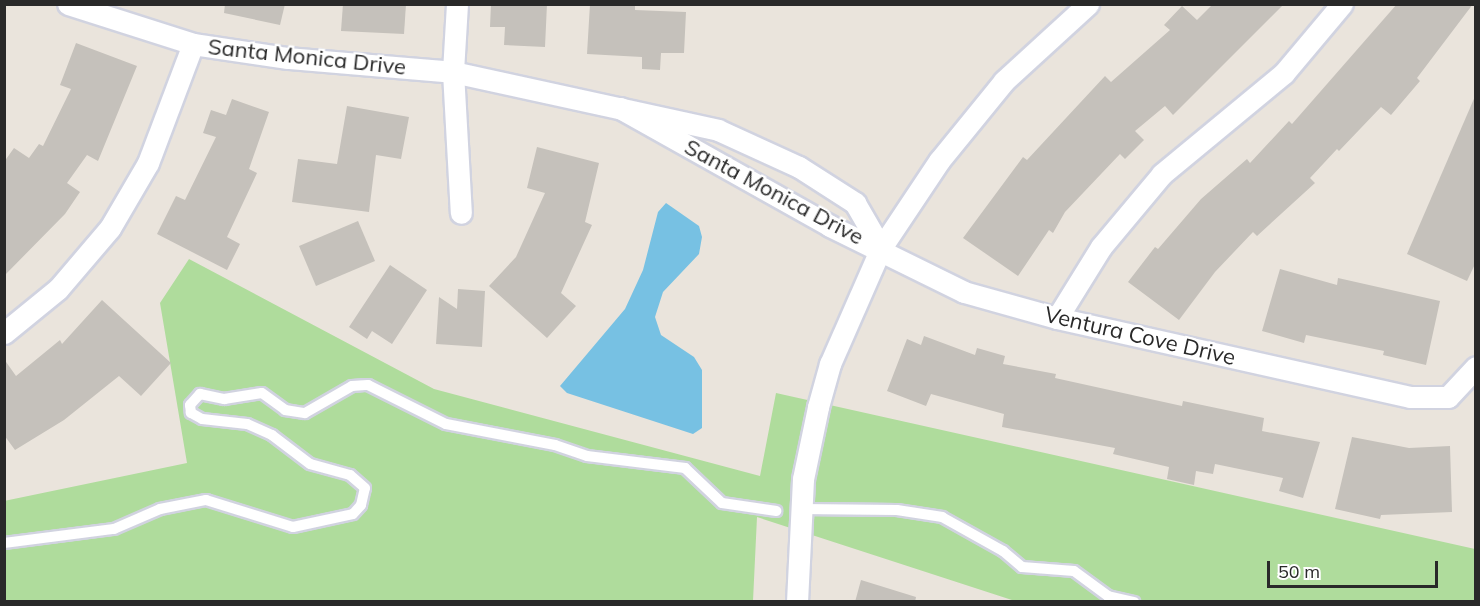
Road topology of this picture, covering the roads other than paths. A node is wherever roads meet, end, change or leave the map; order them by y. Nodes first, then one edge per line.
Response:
1 (68, 4) edge
2 (457, 4) edge
3 (1088, 4) edge
4 (1342, 4) edge
5 (193, 44) junction
6 (453, 72) junction
7 (620, 108) junction
8 (461, 213) dead end
9 (881, 248) junction
10 (1057, 318) junction
11 (4, 333) edge
12 (1476, 367) edge
13 (801, 509) junction
14 (776, 511) dead end
15 (4, 543) edge
16 (797, 602) edge
17 (1134, 602) edge

1 - 5 street, Santa Monica Drive
2 - 6 street
3 - 9 street
4 - 10 street
5 - 6 street, Santa Monica Drive
5 - 11 street
6 - 7 street, Santa Monica Drive
6 - 8 street
7 - 9 street, Santa Monica Drive
7 - 9 street, Santa Monica Drive
9 - 10 street, Ventura Cove Drive
9 - 13 street
10 - 12 street, Ventura Cove Drive
13 - 16 street
13 - 17 lane
14 - 15 lane

